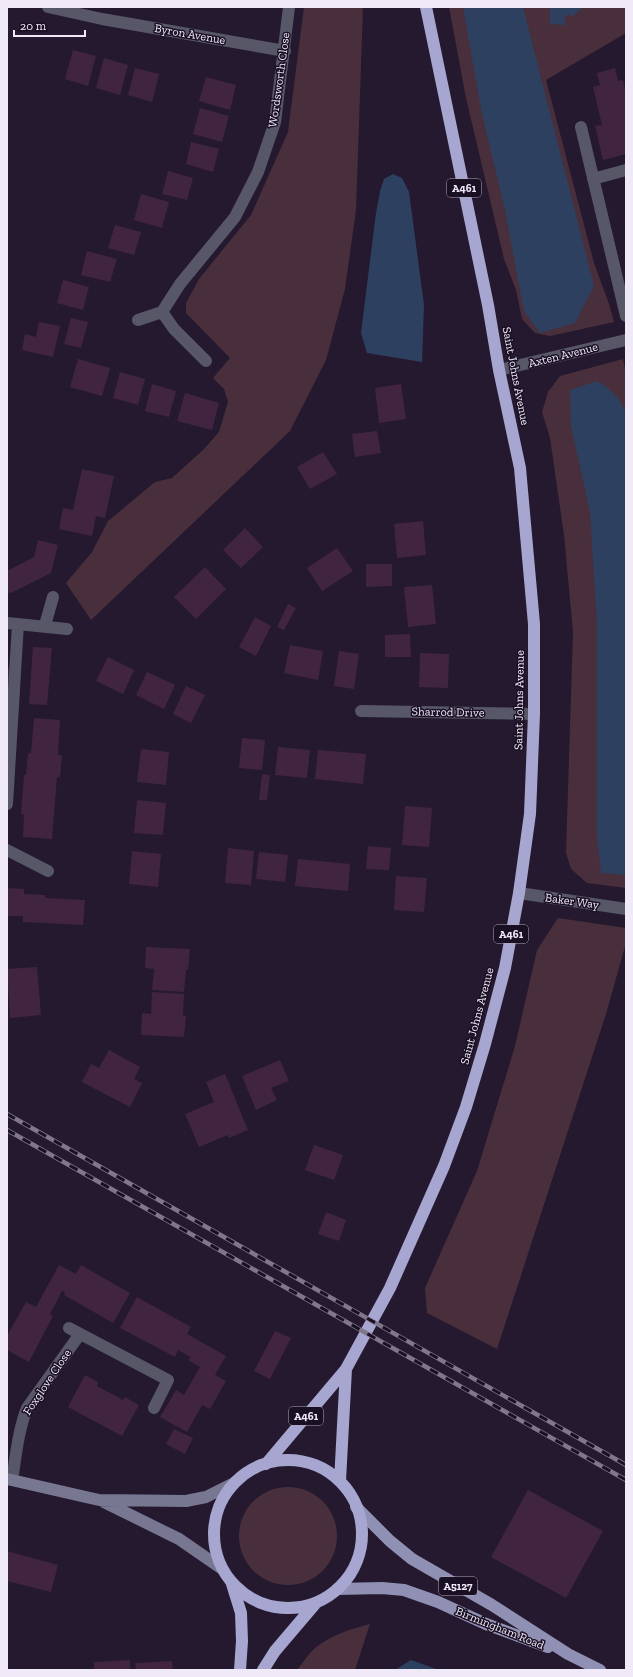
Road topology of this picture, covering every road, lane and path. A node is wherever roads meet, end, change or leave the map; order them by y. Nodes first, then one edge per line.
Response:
1 (48, 7) edge
2 (289, 7) edge
3 (426, 7) edge
4 (285, 51) junction
5 (581, 127) dead end
6 (626, 170) edge
7 (593, 179) junction
8 (162, 312) junction
9 (626, 316) edge
10 (138, 320) dead end
11 (626, 340) edge
12 (206, 361) dead end
13 (499, 370) junction
14 (53, 596) dead end
15 (13, 623) edge
16 (44, 626) junction
17 (67, 628) dead end
18 (362, 711) dead end
19 (534, 714) junction
20 (7, 804) edge
21 (7, 850) edge
22 (48, 871) dead end
23 (519, 893) junction
24 (626, 909) edge
25 (69, 1328) dead end
26 (80, 1334) junction
27 (346, 1369) junction
28 (154, 1408) dead end
29 (266, 1464) junction
30 (10, 1480) edge
31 (340, 1482) junction
32 (234, 1483) junction
33 (99, 1500) junction
34 (356, 1507) junction
35 (222, 1568) junction
36 (232, 1584) junction
37 (338, 1589) junction
38 (315, 1604) junction
39 (568, 1654) junction
40 (240, 1670) edge
41 (263, 1670) edge
42 (600, 1670) edge

1 - 4 street, Byron Avenue
2 - 4 street, Wordsworth Close
3 - 13 highway, Saint Johns Avenue / A461
4 - 8 street, Wordsworth Close
5 - 7 street
6 - 7 street
7 - 9 street
8 - 10 street
8 - 12 street
11 - 13 street, Axten Avenue
13 - 19 highway, Saint Johns Avenue / A461
14 - 16 street
15 - 16 street
15 - 20 street
16 - 17 street
18 - 19 street, Sharrod Drive
19 - 23 highway, Saint Johns Avenue / A461
21 - 22 street
23 - 24 street, Baker Way
23 - 27 highway, Saint Johns Avenue / A461
25 - 26 street
26 - 28 street
26 - 30 street, Foxglove Close
27 - 29 highway, Saint Johns Avenue / A461
27 - 31 highway, Saint Johns Avenue / A461
29 - 31 highway
29 - 32 highway
30 - 33 street
31 - 34 highway
32 - 33 street
32 - 35 highway
33 - 35 street
34 - 37 highway
34 - 39 main road, Birmingham Road / A5127
35 - 36 highway
36 - 38 highway
36 - 40 highway
37 - 38 highway
37 - 39 main road, Birmingham Road / A5127
38 - 41 highway
39 - 42 main road, Birmingham Road / A5127

